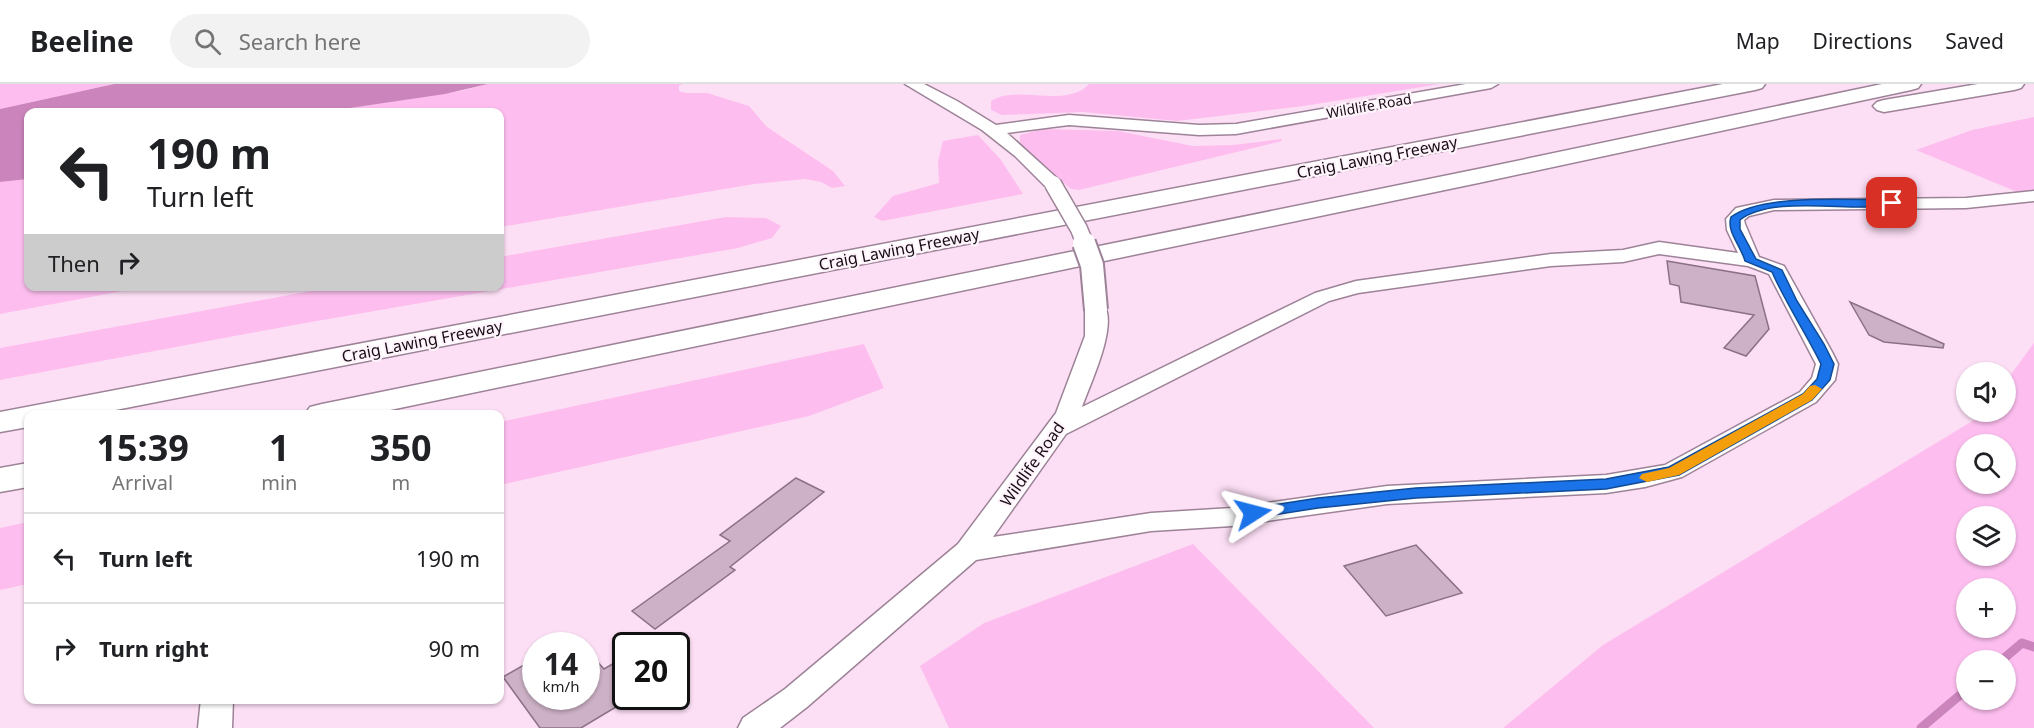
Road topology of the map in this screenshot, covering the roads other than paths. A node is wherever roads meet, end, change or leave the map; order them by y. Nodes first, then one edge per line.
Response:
1 (912, 84) edge
2 (1491, 84) edge
3 (1755, 84) edge
4 (1911, 84) edge
5 (2014, 84) edge
6 (995, 130) junction
7 (1483, 175) junction
8 (2034, 196) edge
9 (1751, 261) junction
10 (64, 410) edge
11 (341, 410) edge
12 (24, 418) edge
13 (0, 422) edge
14 (1057, 429) junction
15 (24, 476) edge
16 (0, 480) edge
17 (968, 551) junction
18 (216, 704) edge
19 (214, 728) edge
20 (755, 728) edge

1 - 6 street, Wildlife Road
2 - 6 street, Wildlife Road
3 - 10 highway, Craig Lawing Freeway
4 - 7 highway
5 - 7 highway
6 - 14 street, Wildlife Road, bridge
7 - 11 highway
8 - 9 street
9 - 14 street
9 - 17 street
12 - 13 highway
14 - 17 street, Wildlife Road
15 - 16 highway
17 - 20 street, Wildlife Road
18 - 19 street

